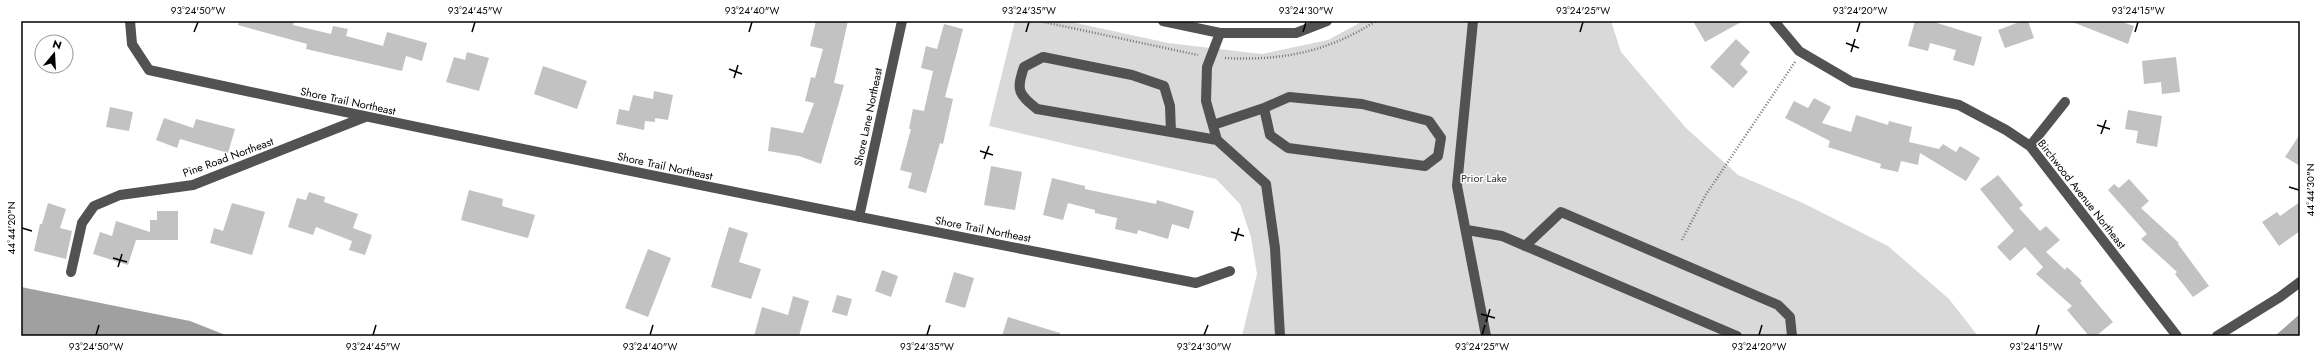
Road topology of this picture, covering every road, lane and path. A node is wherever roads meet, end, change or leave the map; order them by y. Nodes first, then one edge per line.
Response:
1 (130, 21) edge
2 (902, 21) edge
3 (1163, 21) edge
4 (1327, 21) edge
5 (1473, 21) edge
6 (1774, 21) edge
7 (1220, 32) junction
8 (1799, 51) junction
9 (2065, 102) dead end
10 (1264, 108) junction
11 (365, 117) junction
12 (1213, 125) junction
13 (1171, 132) junction
14 (1217, 140) junction
15 (2030, 146) junction
16 (859, 217) junction
17 (1467, 230) junction
18 (1682, 240) dead end
19 (1525, 246) junction
20 (1230, 271) dead end
21 (71, 272) dead end
22 (2300, 282) edge
23 (1280, 336) edge
24 (1486, 336) edge
25 (1737, 336) edge
26 (1792, 336) edge
27 (2177, 336) edge
28 (2217, 336) edge

1 - 11 street, Shore Trail Northeast
2 - 16 street, Shore Lane Northeast
3 - 7 street
4 - 7 street
5 - 17 street
6 - 8 street, Birchwood Avenue Northeast
7 - 12 street
8 - 15 street, Birchwood Avenue Northeast
8 - 18 path
9 - 15 street
10 - 10 street
10 - 12 street
11 - 16 street, Shore Trail Northeast
11 - 21 street, Pine Road Northeast
12 - 14 street
13 - 13 street
13 - 14 street
14 - 23 street
15 - 27 street, Birchwood Avenue Northeast
16 - 20 street, Shore Trail Northeast
17 - 19 street
17 - 24 street
19 - 25 street
19 - 26 street
22 - 28 street

